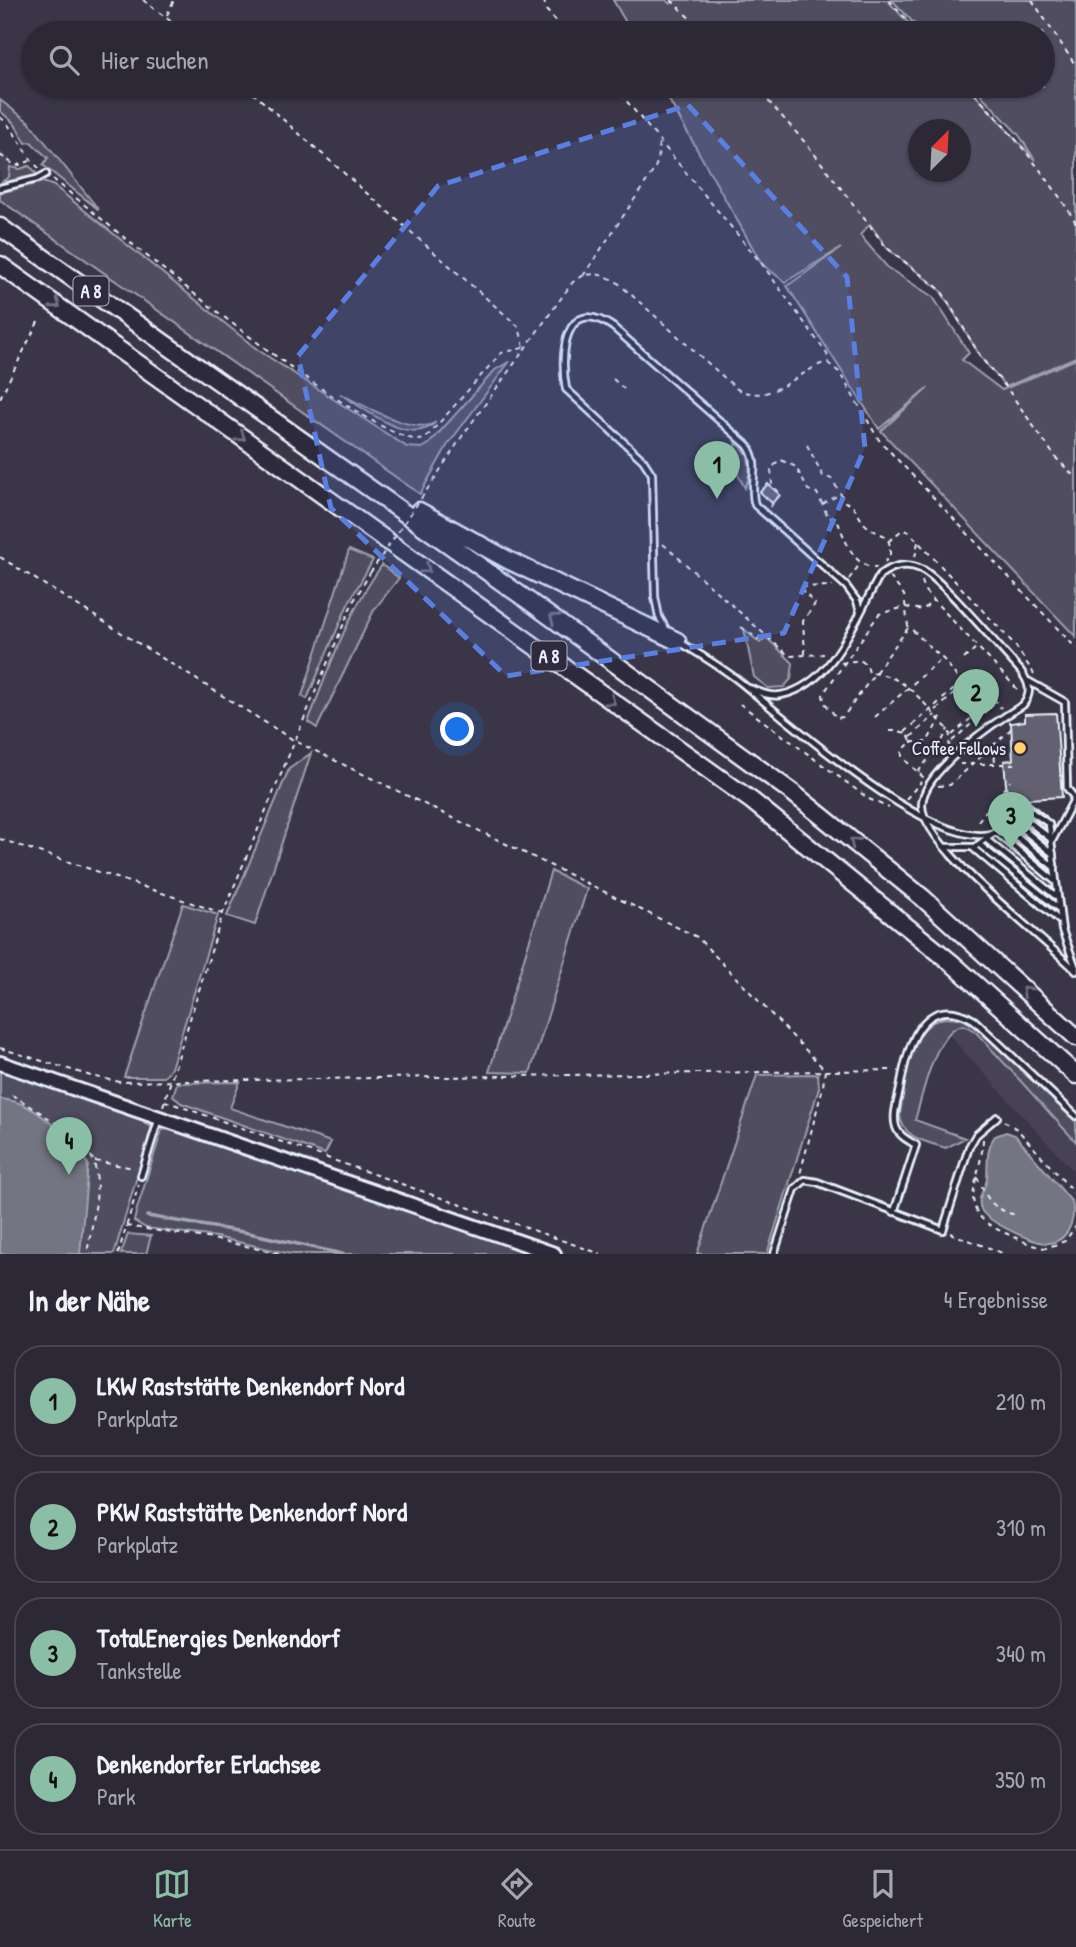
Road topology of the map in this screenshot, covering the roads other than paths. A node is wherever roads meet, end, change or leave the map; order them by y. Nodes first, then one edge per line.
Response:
1 (46, 174) road end
2 (0, 188) edge
3 (0, 227) edge
4 (0, 265) edge
5 (349, 473) junction
6 (860, 611) junction
7 (677, 641) junction
8 (1028, 681) junction
9 (745, 687) junction
10 (1075, 800) edge
11 (1017, 812) junction
12 (1009, 818) junction
13 (924, 820) junction
14 (1002, 825) junction
15 (994, 832) junction
16 (986, 840) junction
17 (1052, 841) junction
18 (980, 845) junction
19 (943, 847) junction
20 (972, 848) junction
21 (1054, 855) junction
22 (1055, 869) junction
23 (1056, 883) junction
24 (1058, 899) junction
25 (1059, 910) junction
26 (1061, 921) junction
27 (1076, 969) edge
28 (1076, 1037) edge
29 (0, 1063) edge
30 (1076, 1075) edge
31 (160, 1116) junction
32 (1076, 1116) edge
33 (998, 1117) road end
34 (141, 1176) road end
35 (894, 1212) junction
36 (554, 1254) edge
37 (774, 1254) edge

1 - 2 lane
3 - 5 highway, A 8
4 -> 30 highway, A 8
5 - 7 highway
28 -> 5 highway, A 8
6 - 7 lane
6 - 8 lane
6 - 9 lane
7 - 9 lane
8 - 10 lane
8 - 13 lane
9 - 13 lane
10 - 17 lane
11 - 12 lane
11 - 17 lane
11 - 17 lane
12 - 14 lane
12 - 21 lane
13 - 15 lane
13 - 19 lane
14 - 15 lane
14 - 22 lane
15 - 16 lane
15 - 23 lane
16 - 18 lane
16 - 24 lane
17 - 21 lane
18 - 20 lane
18 - 25 lane
19 - 20 lane
19 - 27 lane
20 - 26 lane
21 - 22 lane
22 - 23 lane
23 - 24 lane
24 - 25 lane
25 - 26 lane
26 - 27 lane
29 - 31 main road
31 - 34 lane
31 - 36 main road
32 - 35 lane
33 - 35 lane
35 - 37 lane

